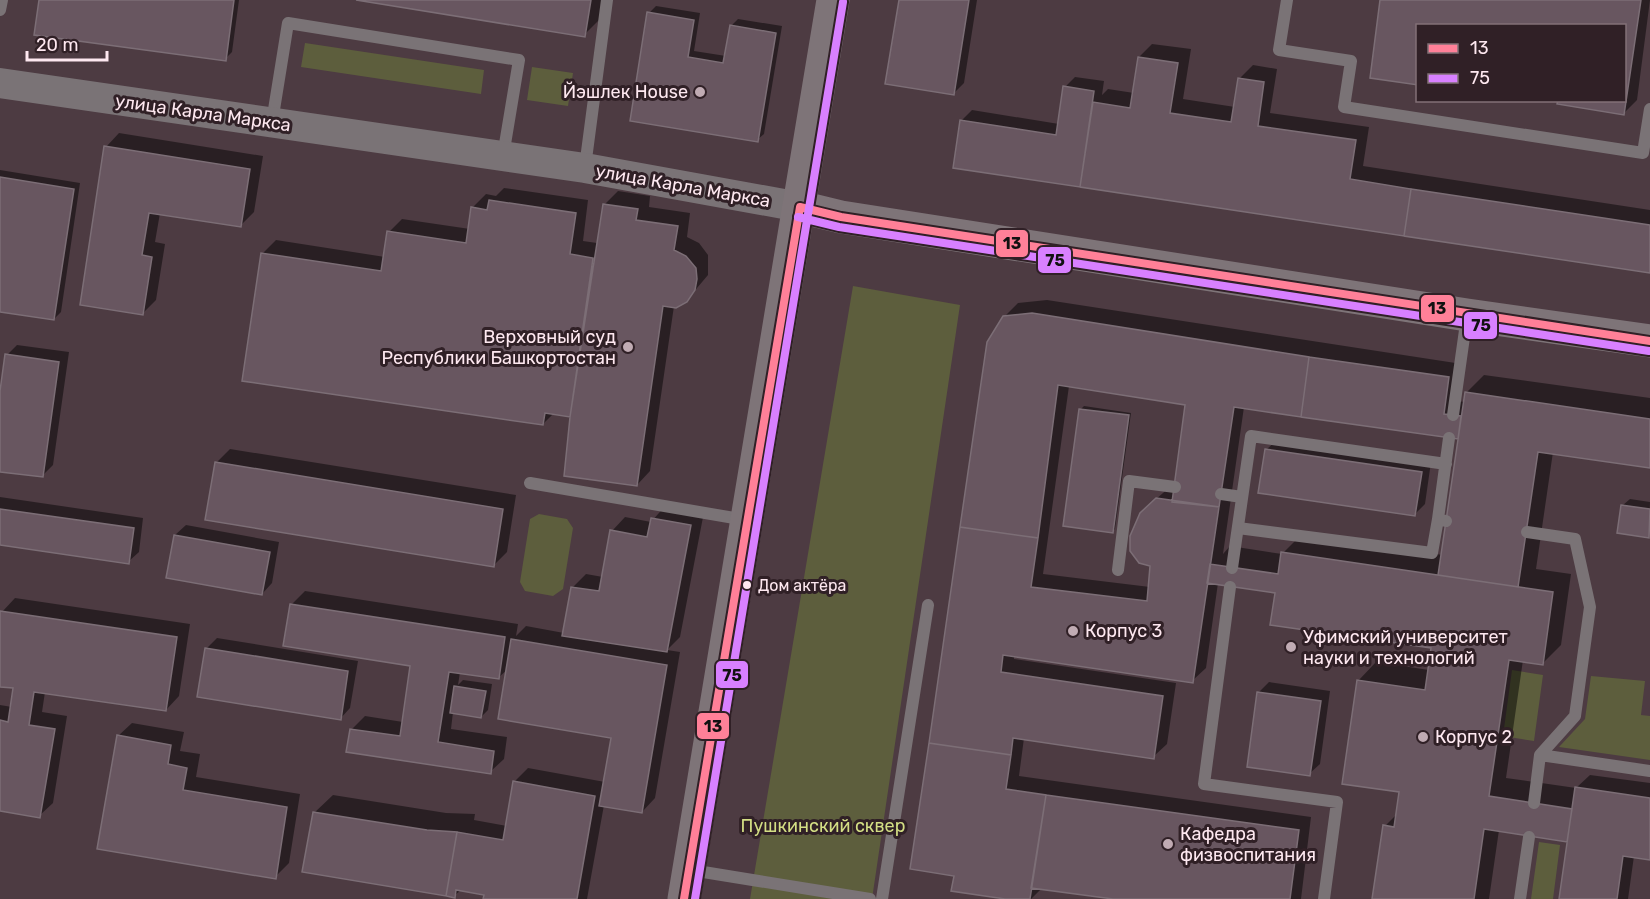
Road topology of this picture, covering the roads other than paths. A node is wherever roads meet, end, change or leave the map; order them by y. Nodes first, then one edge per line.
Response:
1 (2, 0) edge
2 (608, 0) edge
3 (833, 0) edge
4 (1287, 0) edge
5 (0, 10) edge
6 (0, 83) edge
7 (1650, 109) edge
8 (272, 122) junction
9 (1647, 154) edge
10 (503, 158) junction
11 (585, 168) junction
12 (800, 207) junction
13 (1467, 315) junction
14 (1650, 341) edge
15 (1453, 415) dead end
16 (1449, 438) dead end
17 (1446, 464) junction
18 (530, 483) dead end
19 (1175, 487) dead end
20 (1221, 494) dead end
21 (1242, 497) junction
22 (747, 520) junction
23 (1238, 528) junction
24 (1527, 532) dead end
25 (1232, 568) dead end
26 (1118, 570) dead end
27 (1230, 587) dead end
28 (928, 605) dead end
29 (1540, 755) junction
30 (1650, 771) edge
31 (1534, 803) dead end
32 (1529, 837) dead end
33 (687, 884) edge
34 (870, 899) edge
35 (882, 899) edge
36 (1324, 899) edge
37 (1520, 899) edge

1 - 5 lane
2 - 11 lane
3 - 12 main road
4 - 9 lane
6 - 8 street, улица Карла Маркса
7 - 9 lane
8 - 10 street, улица Карла Маркса
8 - 10 lane
10 - 11 street, улица Карла Маркса
11 - 12 street, улица Карла Маркса
12 - 13 main road, улица Карла Маркса
12 - 22 main road
13 - 14 main road, улица Карла Маркса
13 - 15 lane
16 - 17 lane
17 - 21 lane
17 - 23 lane
18 - 22 lane
19 - 26 lane
20 - 21 lane
21 - 23 lane
22 - 33 main road
23 - 25 lane
24 - 29 lane
27 - 36 lane
28 - 35 lane
29 - 30 lane
29 - 31 lane
32 - 37 lane
33 - 34 lane

